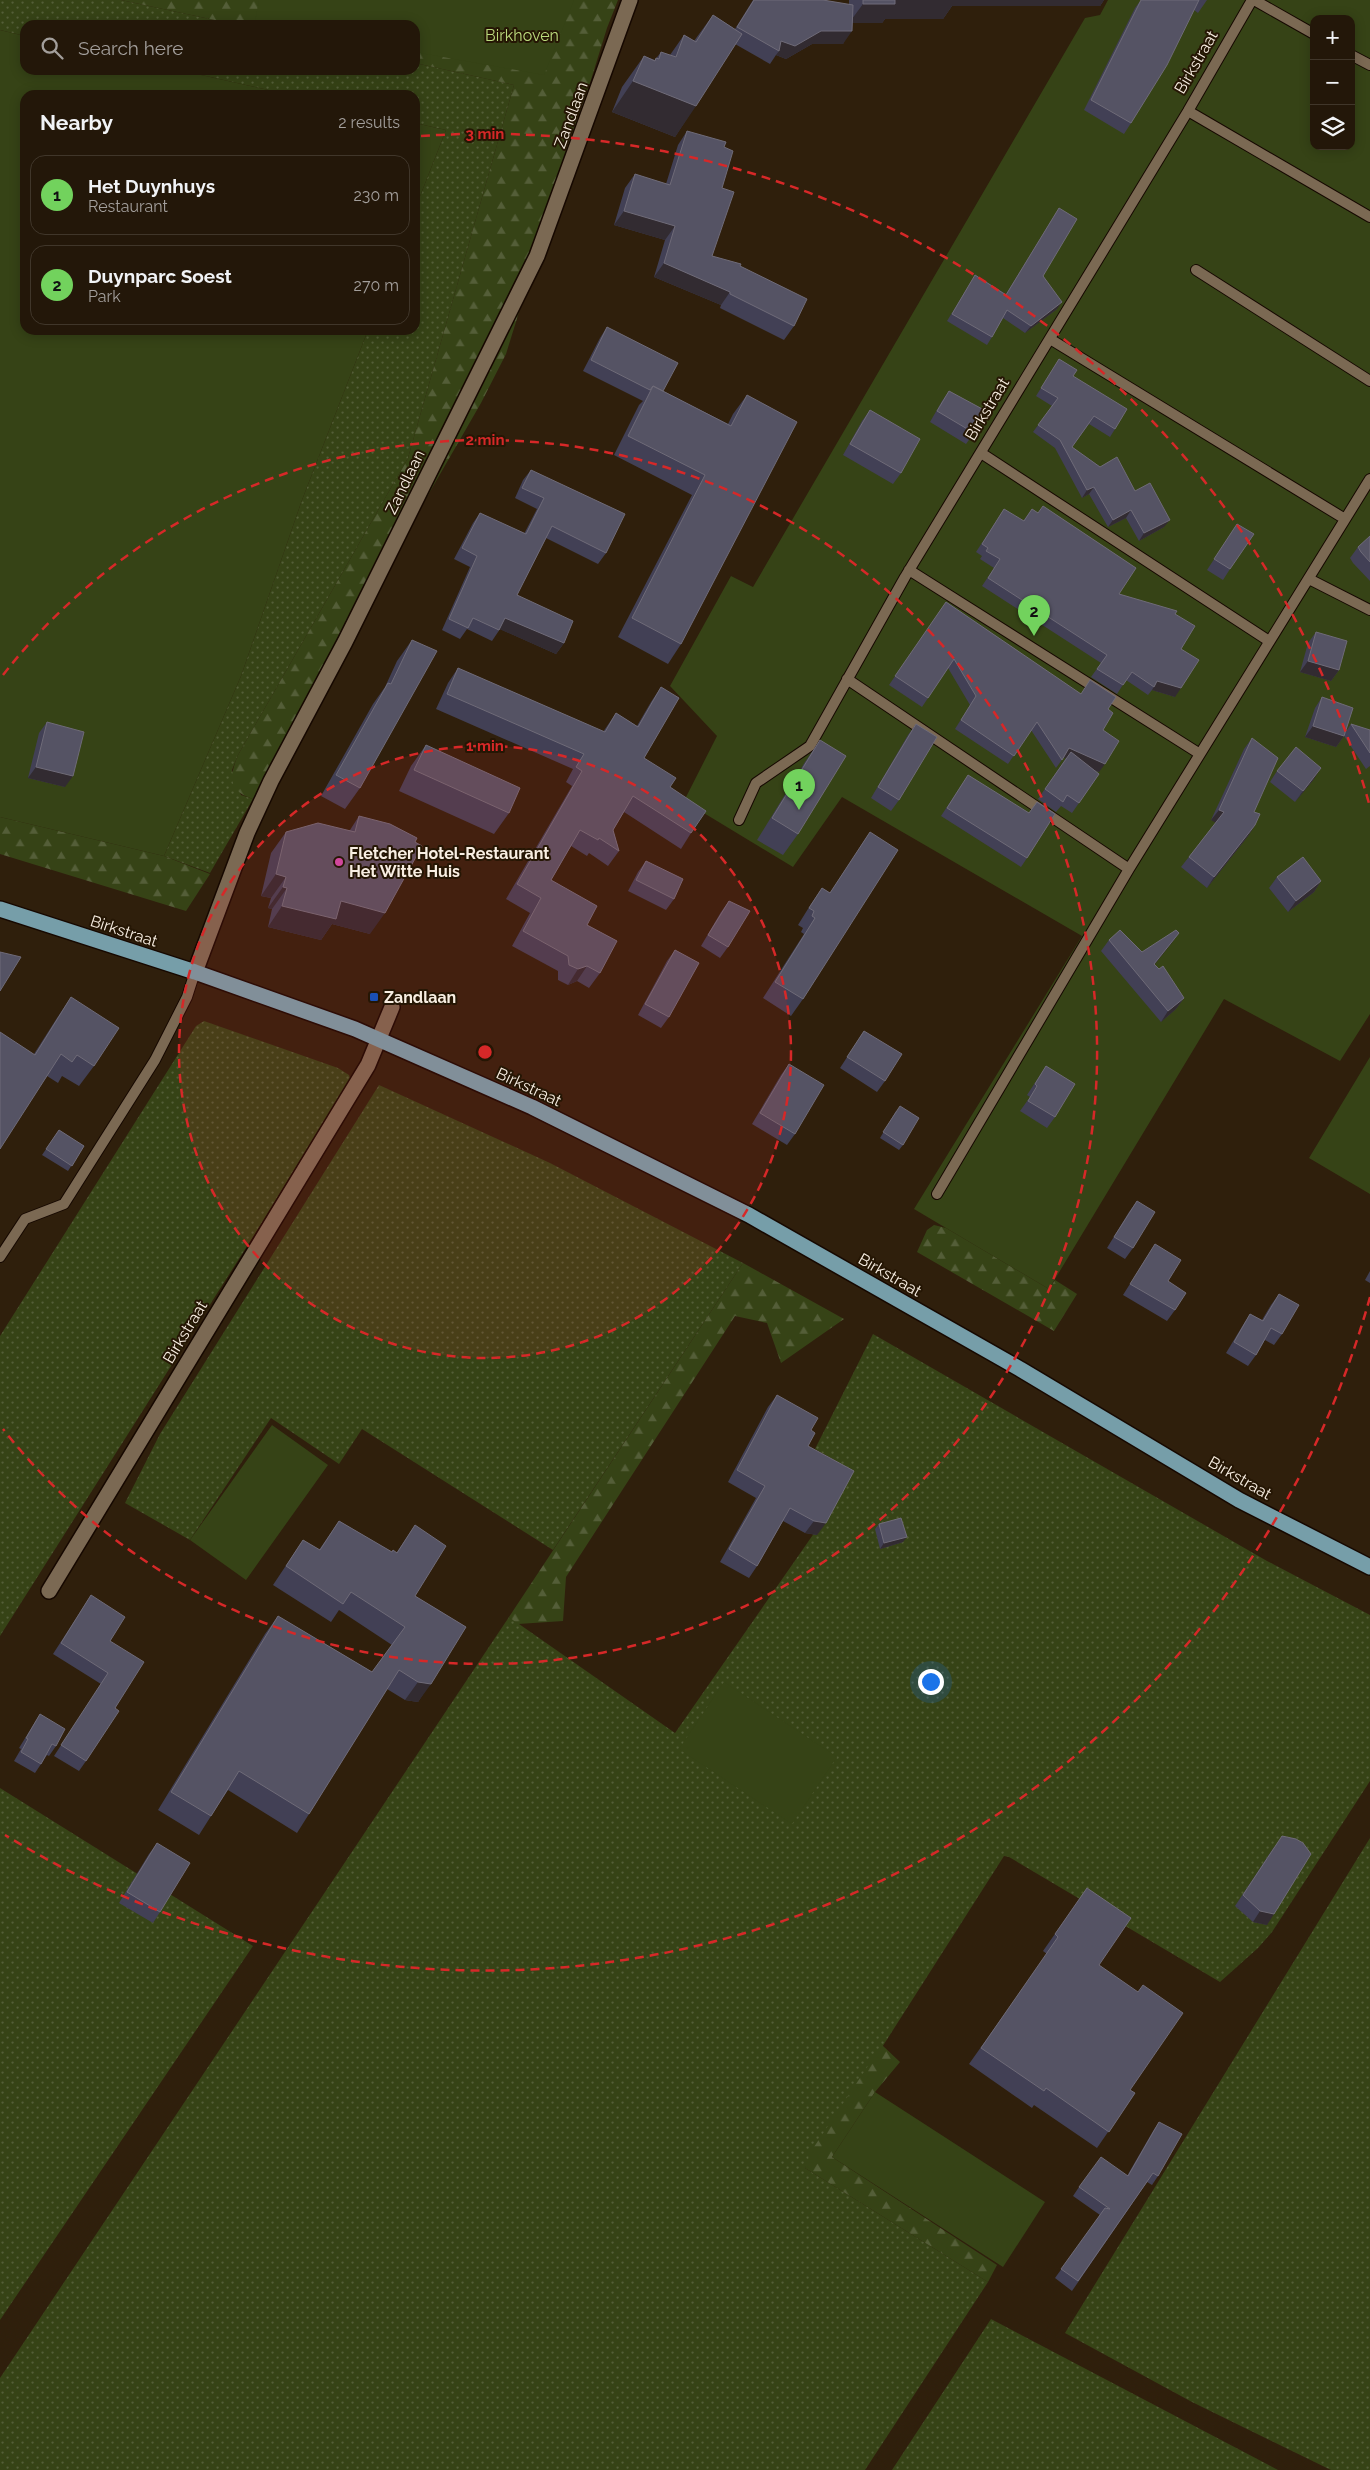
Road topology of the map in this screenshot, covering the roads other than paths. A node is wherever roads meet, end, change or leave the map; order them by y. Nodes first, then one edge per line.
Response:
1 (630, 0) edge
2 (1253, 0) edge
3 (1310, 32) edge
4 (1355, 57) edge
5 (1370, 66) edge
6 (1188, 111) junction
7 (1370, 217) edge
8 (1196, 270) dead end
9 (1050, 339) junction
10 (1370, 381) edge
11 (981, 453) junction
12 (1370, 479) edge
13 (1345, 519) junction
14 (909, 570) junction
15 (1309, 579) junction
16 (1370, 610) edge
17 (1270, 642) junction
18 (847, 679) junction
19 (1200, 754) junction
20 (738, 820) dead end
21 (1129, 869) junction
22 (0, 909) edge
23 (195, 972) junction
24 (392, 1007) dead end
25 (379, 1038) junction
26 (937, 1194) dead end
27 (0, 1257) edge
28 (1370, 1567) edge
29 (49, 1591) dead end

1 - 23 street, Zandlaan
2 - 3 lane
2 - 6 lane, Birkstraat
4 - 5 lane
6 - 7 lane
6 - 9 lane, Birkstraat
8 - 10 lane
9 - 11 lane, Birkstraat
9 - 13 lane
11 - 14 lane, Birkstraat
11 - 17 lane
12 - 13 lane
13 - 15 lane
14 - 18 lane, Birkstraat
14 - 19 lane
15 - 16 lane
15 - 17 lane
17 - 19 lane
18 - 20 lane, Birkstraat
18 - 21 lane
19 - 21 lane
21 - 26 lane
22 - 23 main road, Birkstraat
23 - 25 main road, Birkstraat
23 - 27 lane
24 - 25 street, Birkstraat
25 - 28 main road, Birkstraat
25 - 29 street, Birkstraat

